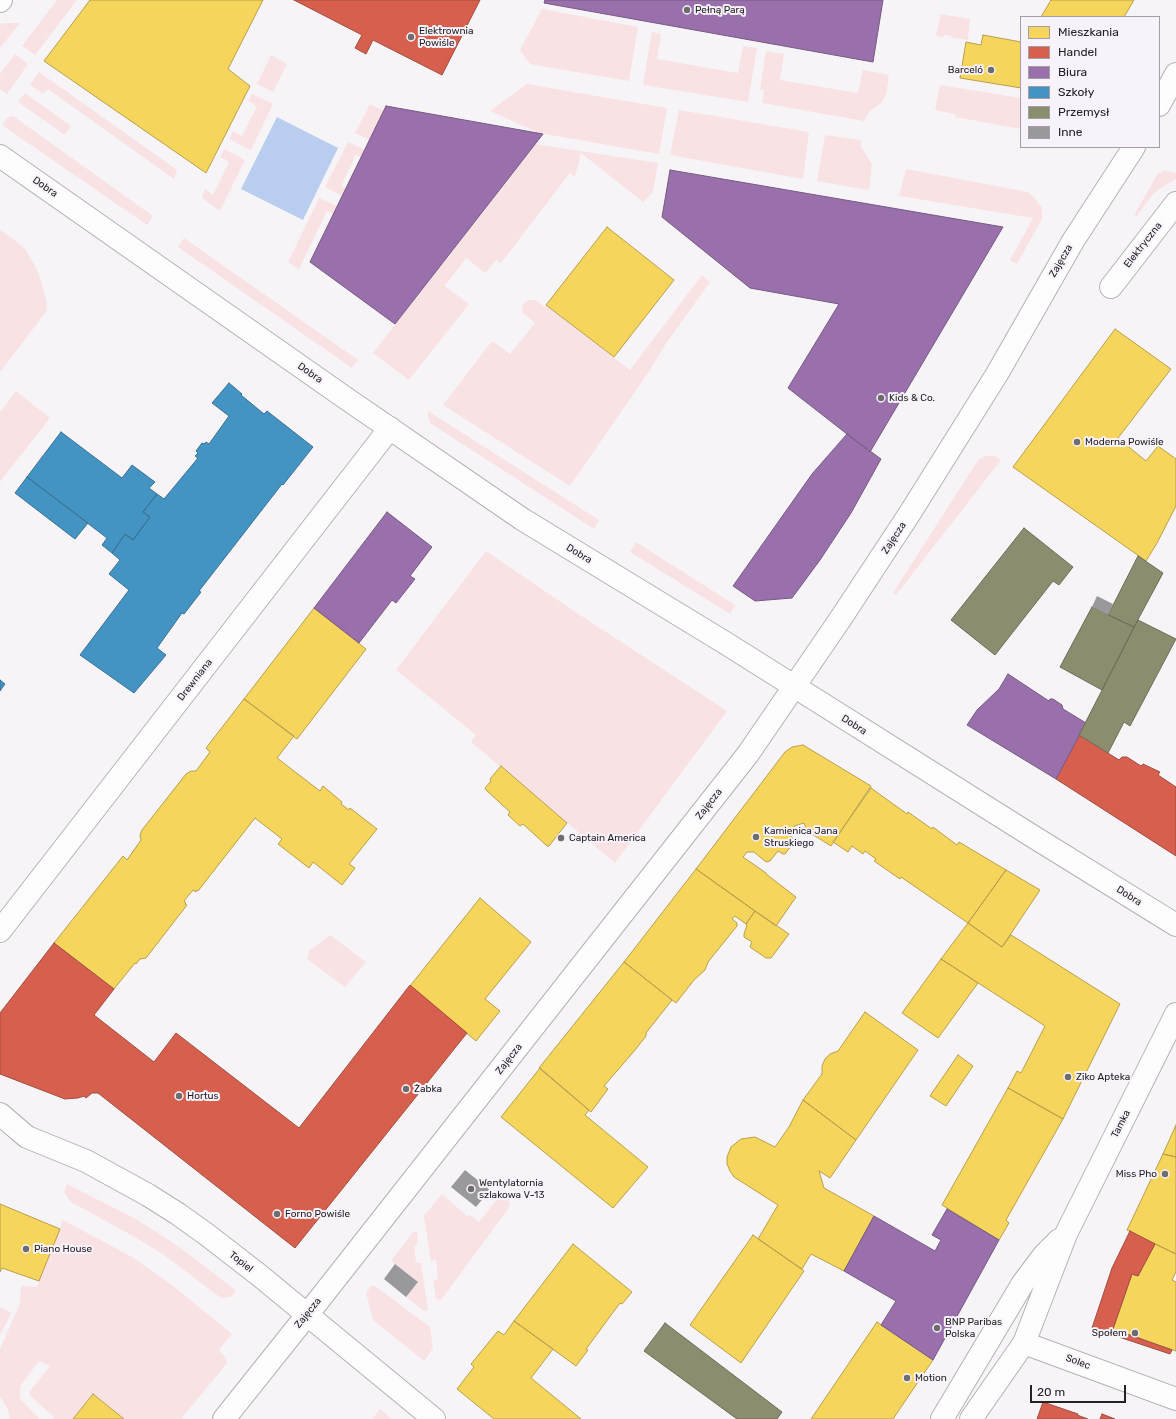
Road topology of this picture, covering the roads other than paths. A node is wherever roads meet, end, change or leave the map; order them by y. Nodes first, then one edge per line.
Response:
1 (1176, 74) edge
2 (1160, 102) edge
3 (1133, 148) edge
4 (0, 156) edge
5 (1176, 203) edge
6 (1111, 287) dead end
7 (390, 428) junction
8 (794, 687) junction
9 (1176, 925) edge
10 (0, 931) edge
11 (1176, 1014) edge
12 (0, 1114) edge
13 (0, 1136) edge
14 (27, 1137) junction
15 (1066, 1234) junction
16 (307, 1315) junction
17 (1024, 1343) junction
18 (1176, 1399) edge
19 (224, 1419) edge
20 (434, 1419) edge
21 (942, 1419) edge
22 (971, 1419) edge

1 - 2 street
3 - 8 street, Zajęcza
4 - 7 street, Dobra
5 - 6 street, Elektryczna
7 - 8 street, Dobra
7 - 10 street, Drewniana
8 - 9 street, Dobra
8 - 16 street, Zajęcza
11 - 15 street, Tamka
12 - 14 street, Topiel
13 - 14 street, Topiel
14 - 16 street, Topiel
15 - 17 street, Tamka
15 - 21 street, Tamka
16 - 19 street, Zajęcza
16 - 20 street, Topiel
17 - 18 street, Solec
17 - 22 street, Tamka

